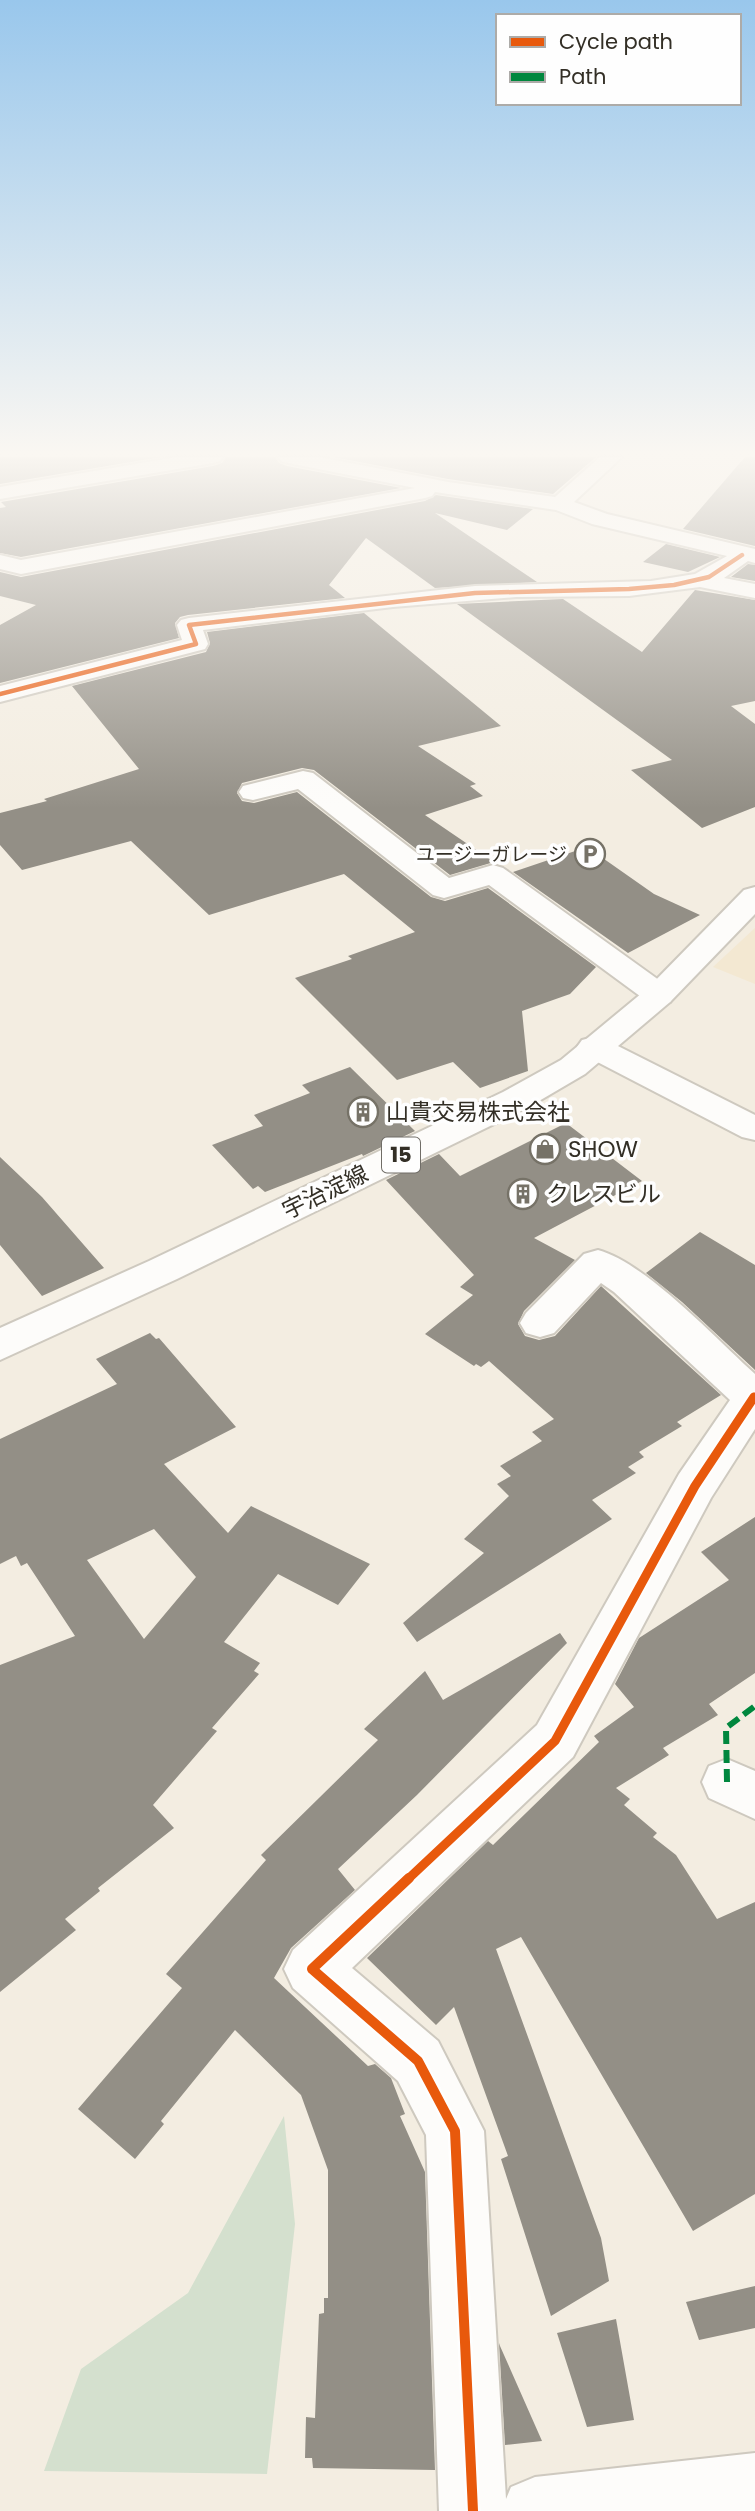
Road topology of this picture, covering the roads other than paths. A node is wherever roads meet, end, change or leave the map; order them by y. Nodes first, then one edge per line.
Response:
1 (48, 574) edge
2 (95, 574) edge
3 (712, 574) edge
4 (98, 578) dead end
5 (68, 579) dead end
6 (699, 580) junction
7 (755, 591) edge
8 (0, 694) edge
9 (253, 792) dead end
10 (755, 896) edge
11 (659, 995) junction
12 (594, 1047) junction
13 (755, 1129) edge
14 (540, 1323) dead end
15 (2, 1341) edge
16 (755, 1398) edge
17 (755, 2487) edge
18 (473, 2511) edge
19 (535, 2511) edge

1 - 5 street
2 - 4 street
3 - 6 street
6 - 7 street
6 - 8 street
9 - 11 street
10 - 11 street, 宇治淀線 / 15
11 - 12 street, 宇治淀線 / 15
12 - 13 street
12 - 15 street, 宇治淀線 / 15
14 - 16 street
16 - 18 street
17 - 19 street

